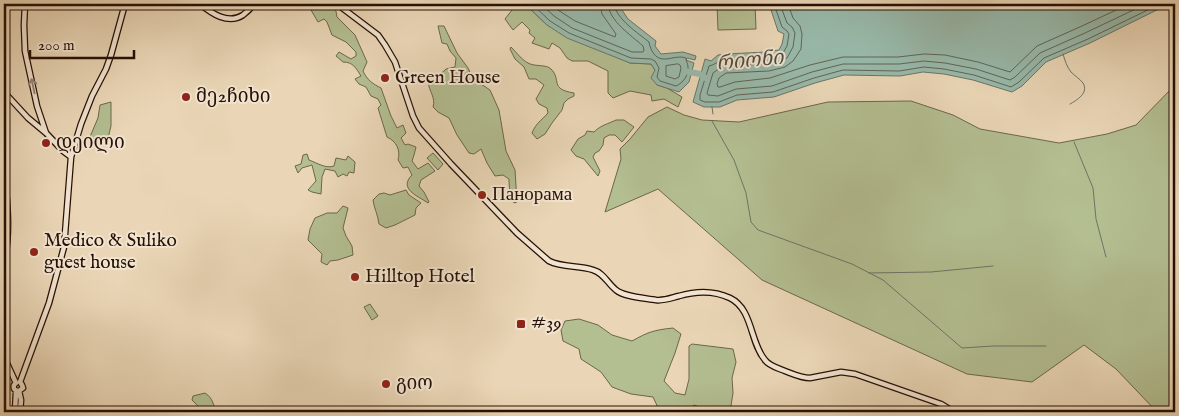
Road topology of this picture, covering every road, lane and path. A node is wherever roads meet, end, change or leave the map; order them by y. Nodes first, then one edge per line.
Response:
1 (25, 4) edge
2 (125, 4) edge
3 (200, 4) edge
4 (254, 4) edge
5 (337, 4) edge
6 (4, 92) edge
7 (46, 133) junction
8 (71, 157) junction
9 (4, 168) edge
10 (4, 263) edge
11 (4, 357) edge
12 (18, 382) junction
13 (17, 391) junction
14 (15, 412) edge
15 (20, 412) edge
16 (954, 412) edge

7 -> 1 main road
2 - 8 main road
3 - 4 main road
5 - 16 main road
6 - 7 main road
7 - 8 main road
8 - 12 main road
9 - 10 main road
11 - 12 main road
12 - 13 main road
12 - 13 main road
13 - 14 main road
13 - 15 main road

